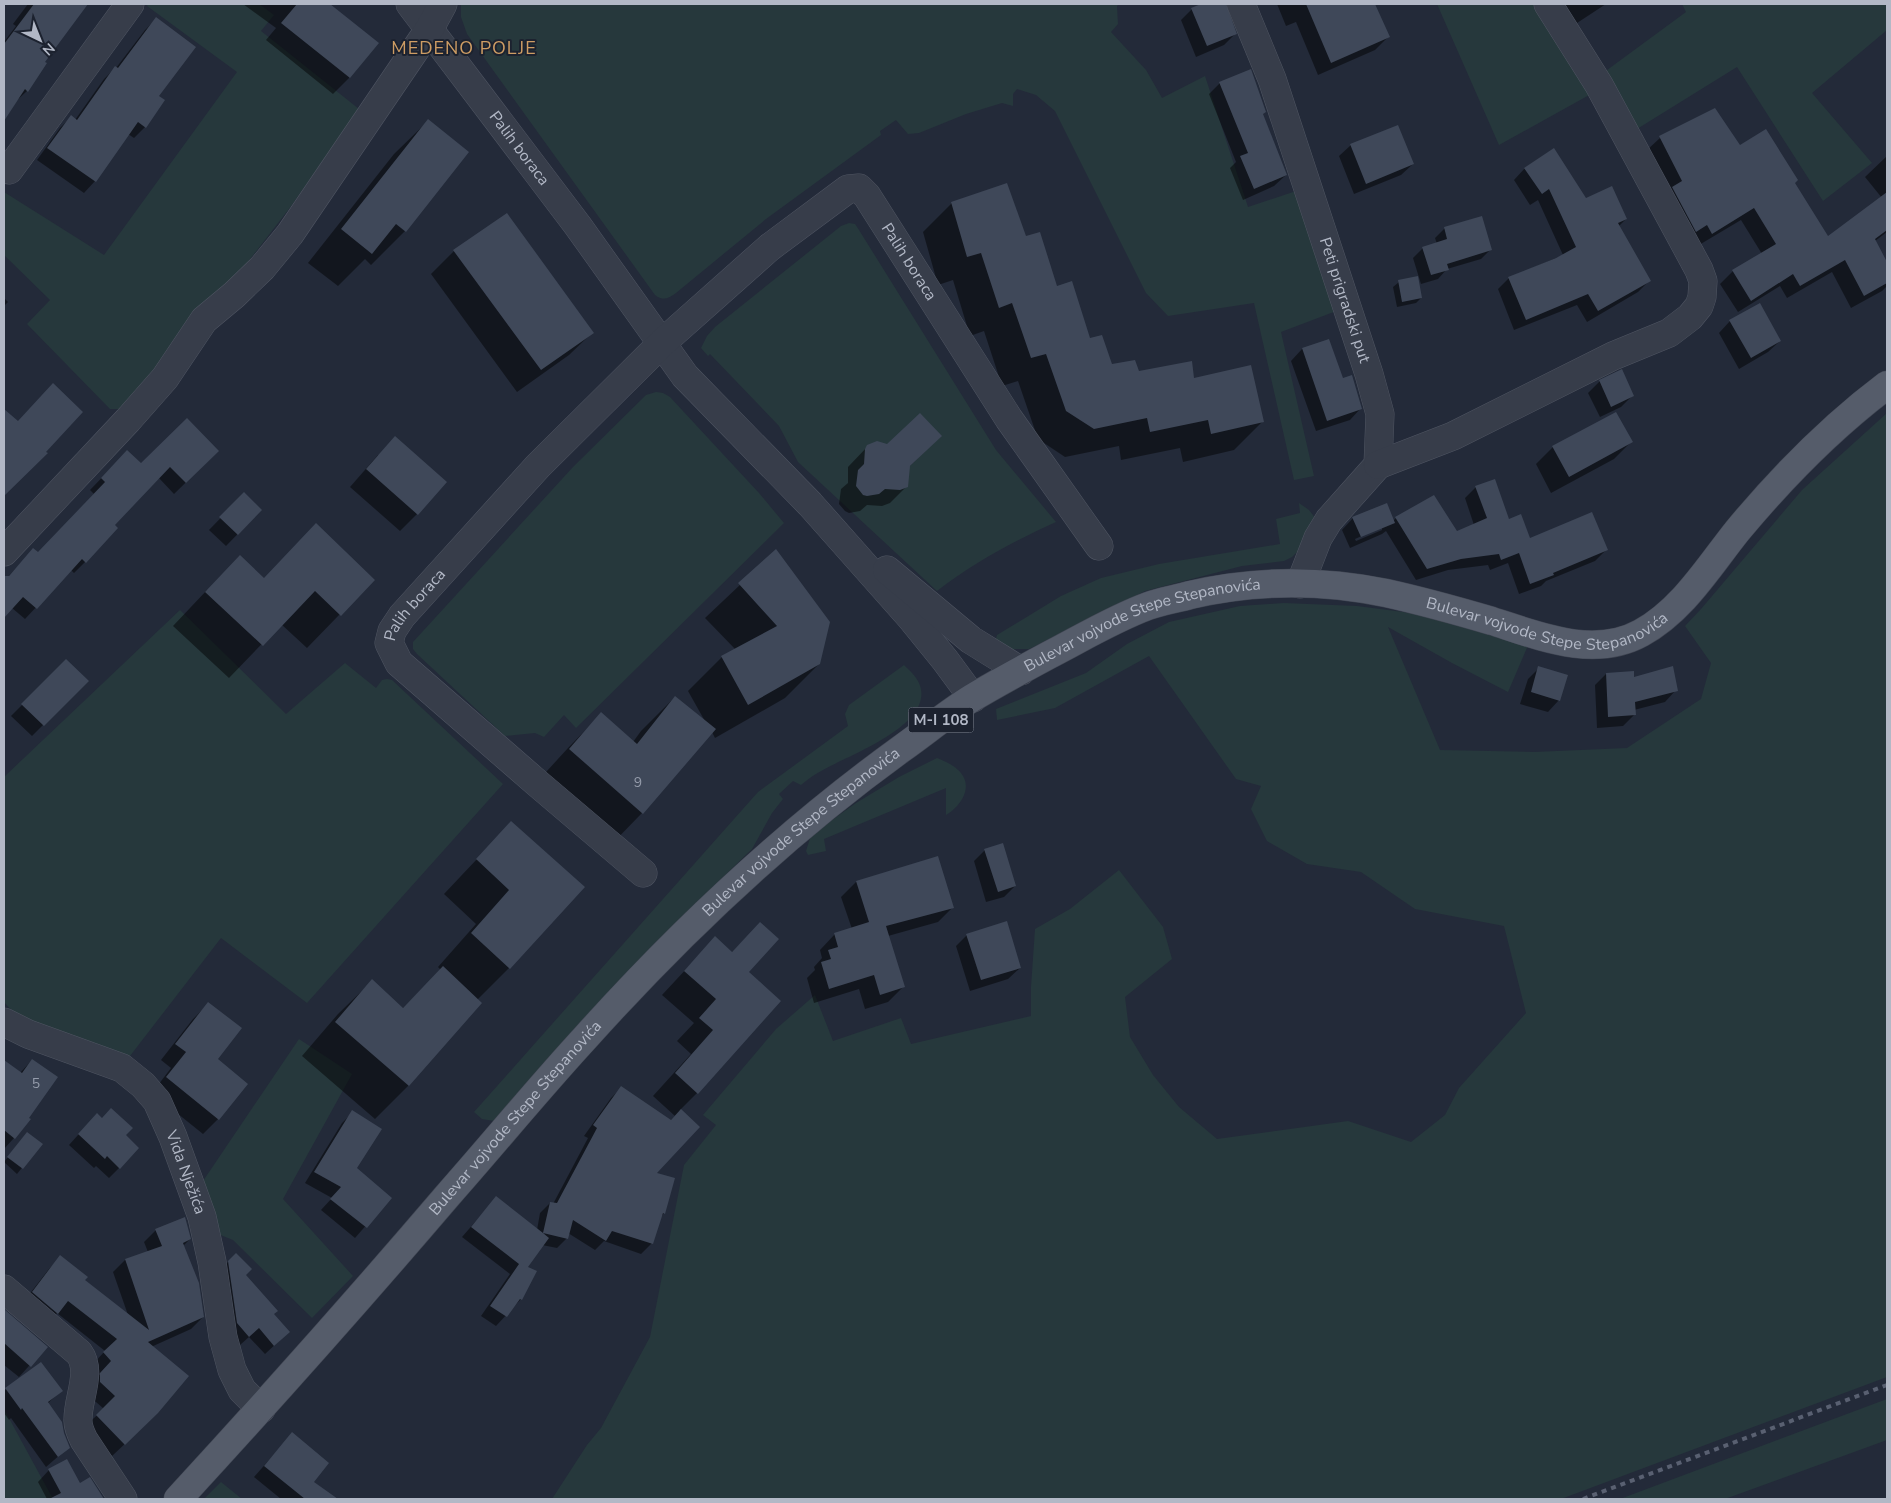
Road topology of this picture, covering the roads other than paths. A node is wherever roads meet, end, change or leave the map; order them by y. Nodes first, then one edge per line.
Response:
1 (130, 4) edge
2 (410, 4) edge
3 (443, 4) edge
4 (1241, 4) edge
5 (1548, 4) edge
6 (430, 28) junction
7 (9, 170) dead end
8 (662, 343) junction
9 (1887, 385) edge
10 (1378, 465) junction
11 (810, 504) junction
12 (1099, 546) dead end
13 (4, 552) edge
14 (1300, 584) junction
15 (1021, 671) junction
16 (973, 698) junction
17 (643, 872) dead end
18 (4, 1022) edge
19 (4, 1289) edge
20 (261, 1409) junction
21 (123, 1499) edge
22 (178, 1499) edge

1 - 7 street
2 - 6 street, Palih boraca
3 - 6 street
4 - 10 street, Peti prigradski put
5 - 10 street
6 - 8 street, Palih boraca
6 - 13 street
8 - 11 street, Palih boraca
8 - 12 street, Palih boraca
8 - 17 street, Palih boraca
9 - 14 main road, Bulevar vojvode Stepe Stepanovića / M-I 108
10 - 14 street
11 - 15 street, Palih boraca
11 - 16 street, Palih boraca
14 - 15 main road, Bulevar vojvode Stepe Stepanovića / M-I 108
15 - 16 main road, Bulevar vojvode Stepe Stepanovića / M-I 108
16 - 20 main road, Bulevar vojvode Stepe Stepanovića / M-I 108
18 - 20 street, Vida Nježića
19 - 21 street
20 - 22 main road, Bulevar vojvode Stepe Stepanovića / M-I 108

